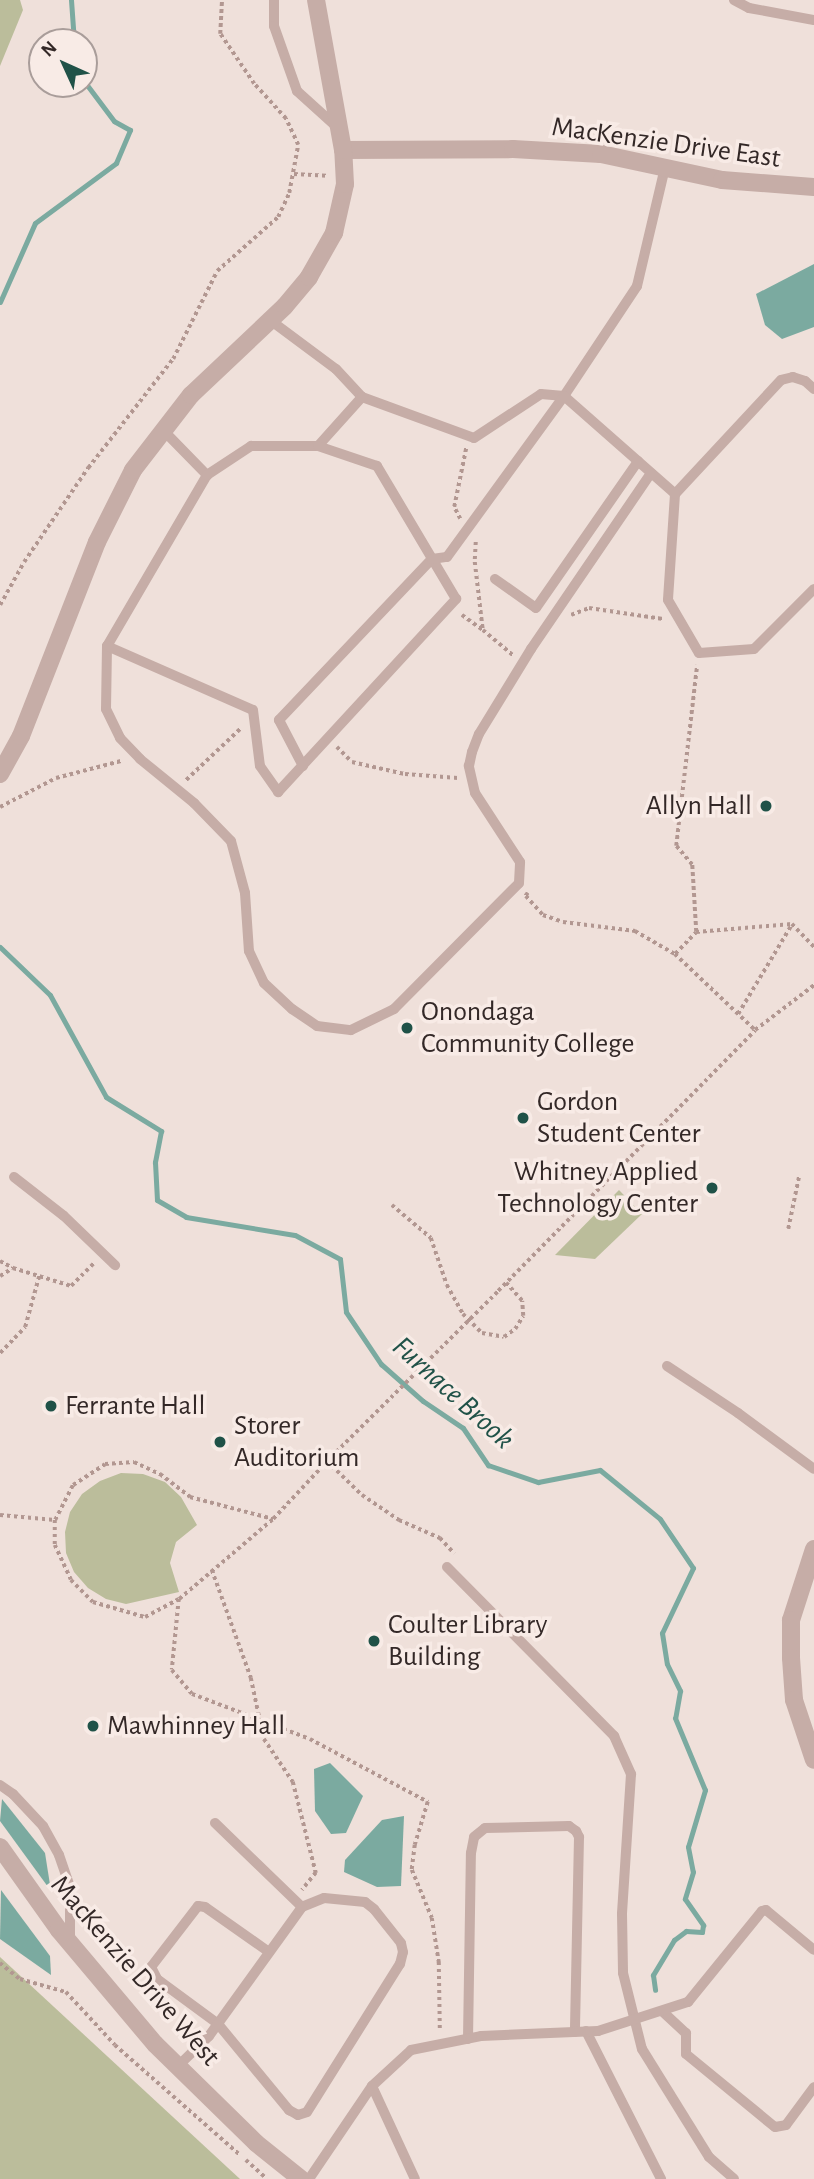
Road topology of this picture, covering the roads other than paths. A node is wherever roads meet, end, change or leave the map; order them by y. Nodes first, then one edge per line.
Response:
1 (274, 0) edge
2 (316, 0) edge
3 (734, 0) edge
4 (814, 20) edge
5 (339, 128) junction
6 (343, 150) junction
7 (666, 168) junction
8 (814, 187) edge
9 (271, 320) junction
10 (814, 389) edge
11 (564, 396) junction
12 (362, 397) junction
13 (164, 430) junction
14 (318, 446) junction
15 (638, 461) junction
16 (651, 472) junction
17 (207, 475) junction
18 (675, 494) junction
19 (432, 559) junction
20 (495, 579) dead end
21 (814, 589) edge
22 (107, 646) junction
23 (303, 766) junction
24 (0, 774) edge
25 (14, 1177) dead end
26 (115, 1265) dead end
27 (667, 1366) dead end
28 (814, 1469) edge
29 (814, 1549) edge
30 (447, 1567) dead end
31 (814, 1760) edge
32 (0, 1785) edge
33 (215, 1823) dead end
34 (0, 1847) edge
35 (298, 1903) junction
36 (71, 1943) junction
37 (814, 1950) edge
38 (269, 1952) junction
39 (662, 2011) junction
40 (635, 2020) junction
41 (218, 2024) junction
42 (580, 2031) junction
43 (468, 2039) junction
44 (178, 2066) junction
45 (372, 2086) junction
46 (814, 2087) edge
47 (301, 2179) edge
48 (309, 2179) edge
49 (415, 2179) edge
50 (661, 2179) edge
51 (734, 2179) edge

1 - 5 lane
2 - 5 street
3 - 4 lane
5 - 6 street
6 - 7 street, MacKenzie Drive East
6 - 9 street
7 - 8 street, MacKenzie Drive East
7 - 11 lane
9 - 12 lane
9 - 13 street
10 - 18 lane
11 - 12 lane
11 - 15 lane
11 - 19 lane
12 - 14 lane
13 - 17 lane
13 - 24 street
14 - 17 lane
14 - 19 lane
15 - 16 lane
15 - 20 lane
16 - 18 lane
16 - 22 lane
17 - 22 lane
18 - 21 lane
19 - 23 lane
19 - 23 lane
22 - 23 lane
25 - 26 lane
27 - 28 lane
29 - 31 street
30 - 40 lane
32 - 36 lane
33 - 35 lane
34 - 36 street, MacKenzie Drive West
35 - 38 lane
35 - 41 lane
36 - 44 street, MacKenzie Drive West
37 - 39 lane
38 - 41 lane
38 - 41 lane
39 - 40 lane
39 - 46 lane
40 - 42 lane
40 - 51 lane
41 - 44 lane
42 - 43 lane
42 - 43 lane
42 - 50 lane
43 - 45 lane
44 - 47 street, MacKenzie Drive West
45 - 48 lane
45 - 49 lane

